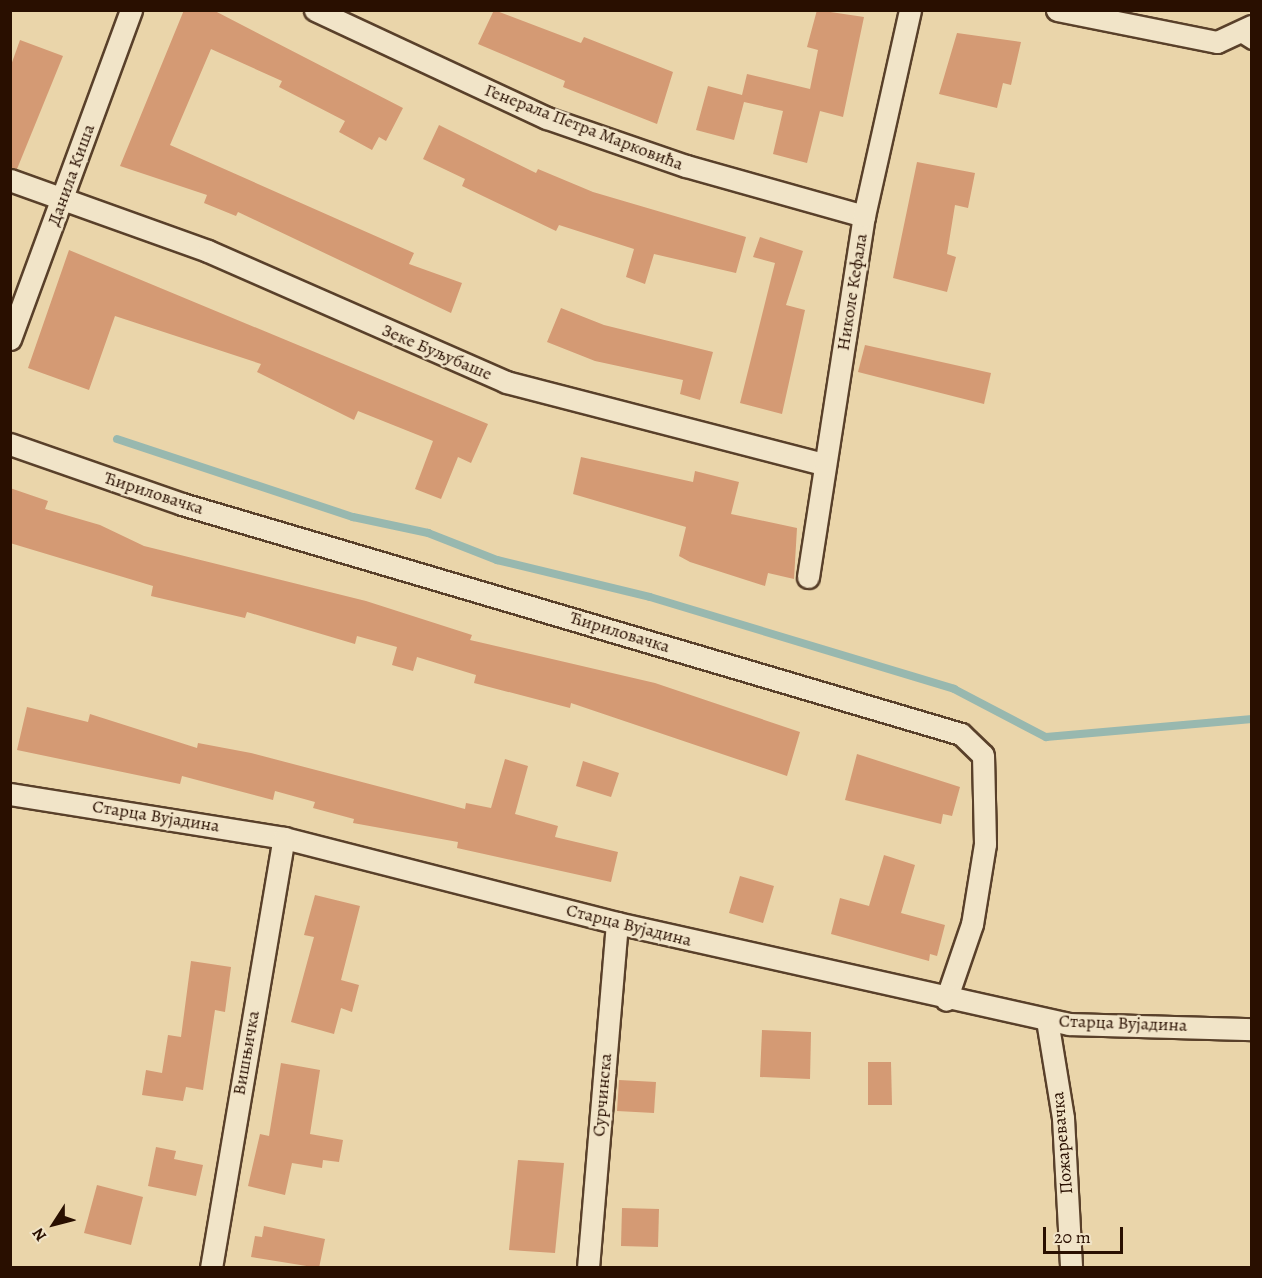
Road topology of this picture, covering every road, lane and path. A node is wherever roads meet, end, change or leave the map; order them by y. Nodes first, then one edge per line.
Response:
1 (131, 10) edge
2 (315, 10) edge
3 (910, 10) edge
4 (1057, 10) edge
5 (1247, 35) edge
6 (10, 180) edge
7 (63, 197) junction
8 (864, 216) junction
9 (10, 339) edge
10 (10, 444) edge
11 (824, 464) junction
12 (808, 577) dead end
13 (10, 794) edge
14 (284, 838) junction
15 (617, 923) junction
16 (946, 1000) junction
17 (1047, 1020) junction
18 (1251, 1029) edge
19 (211, 1268) edge
20 (588, 1268) edge
21 (1071, 1268) edge

1 - 7 street, Данила Киша
2 - 8 street, Генерала Петра Марковића
3 - 8 street, Николе Кефала
4 - 5 street
6 - 7 street, Зеке Буљубаше
7 - 9 street, Данила Киша
7 - 11 street, Зеке Буљубаше
8 - 11 street, Николе Кефала
10 - 16 street, Ћириловачка
11 - 12 street, Николе Кефала
13 - 14 street, Старца Вујадина
14 - 15 street, Старца Вујадина
14 - 19 street, Вишњичка
15 - 16 street, Старца Вујадина
15 - 20 street, Сурчинска
16 - 17 street, Старца Вујадина
17 - 18 street, Старца Вујадина
17 - 21 street, Пожаревачка

